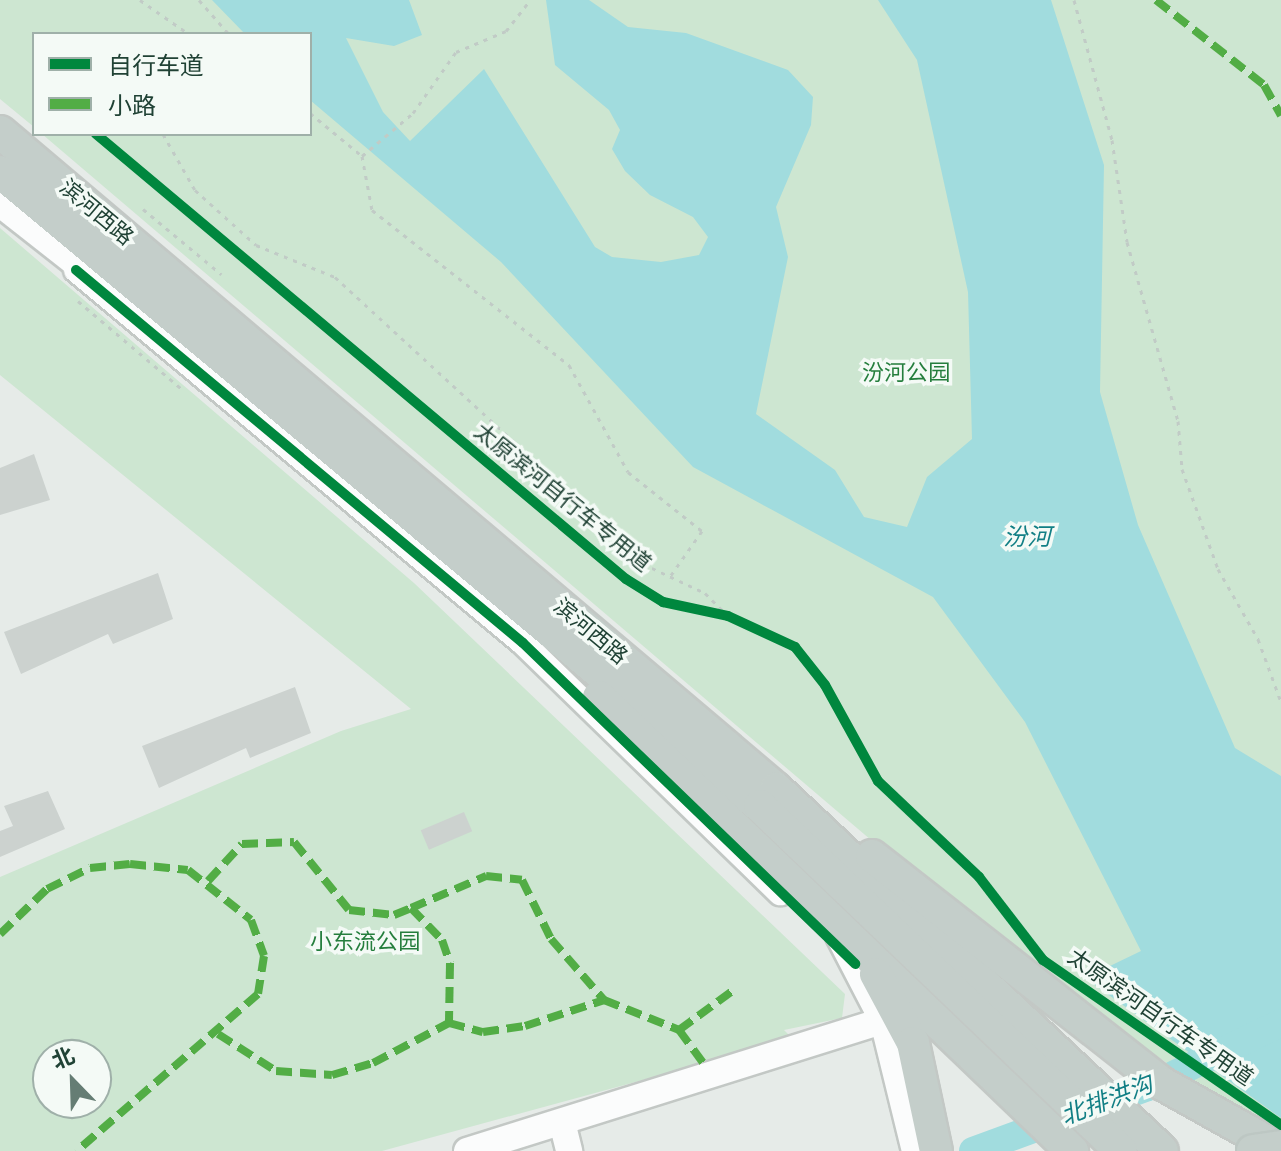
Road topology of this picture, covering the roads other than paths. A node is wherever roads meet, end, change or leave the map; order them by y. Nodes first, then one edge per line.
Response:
1 (0, 132) edge
2 (0, 172) edge
3 (0, 205) edge
4 (76, 270) junction
5 (158, 303) junction
6 (495, 583) junction
7 (523, 643) junction
8 (586, 685) junction
9 (776, 789) junction
10 (824, 909) junction
11 (855, 964) junction
12 (883, 1021) junction
13 (902, 1047) junction
14 (562, 1122) junction
15 (1268, 1146) edge
16 (467, 1151) edge
17 (569, 1151) edge
18 (915, 1151) edge
19 (936, 1151) edge
20 (1072, 1151) edge
21 (1121, 1151) edge
22 (1162, 1151) edge

1 - 9 highway, 滨河西路
2 - 5 highway, 滨河西路
3 - 4 street
4 - 5 street
4 - 7 street
5 - 6 highway, 滨河西路
6 - 8 highway
6 - 21 highway, 滨河西路
7 - 8 street
7 - 11 street
8 - 10 highway
9 - 15 highway
9 - 22 highway, 滨河西路
10 - 11 main road
10 - 13 highway
10 - 20 highway
11 - 12 main road
12 - 13 main road
12 - 14 main road
13 - 18 main road
13 - 19 highway
14 - 16 main road
14 - 17 main road

